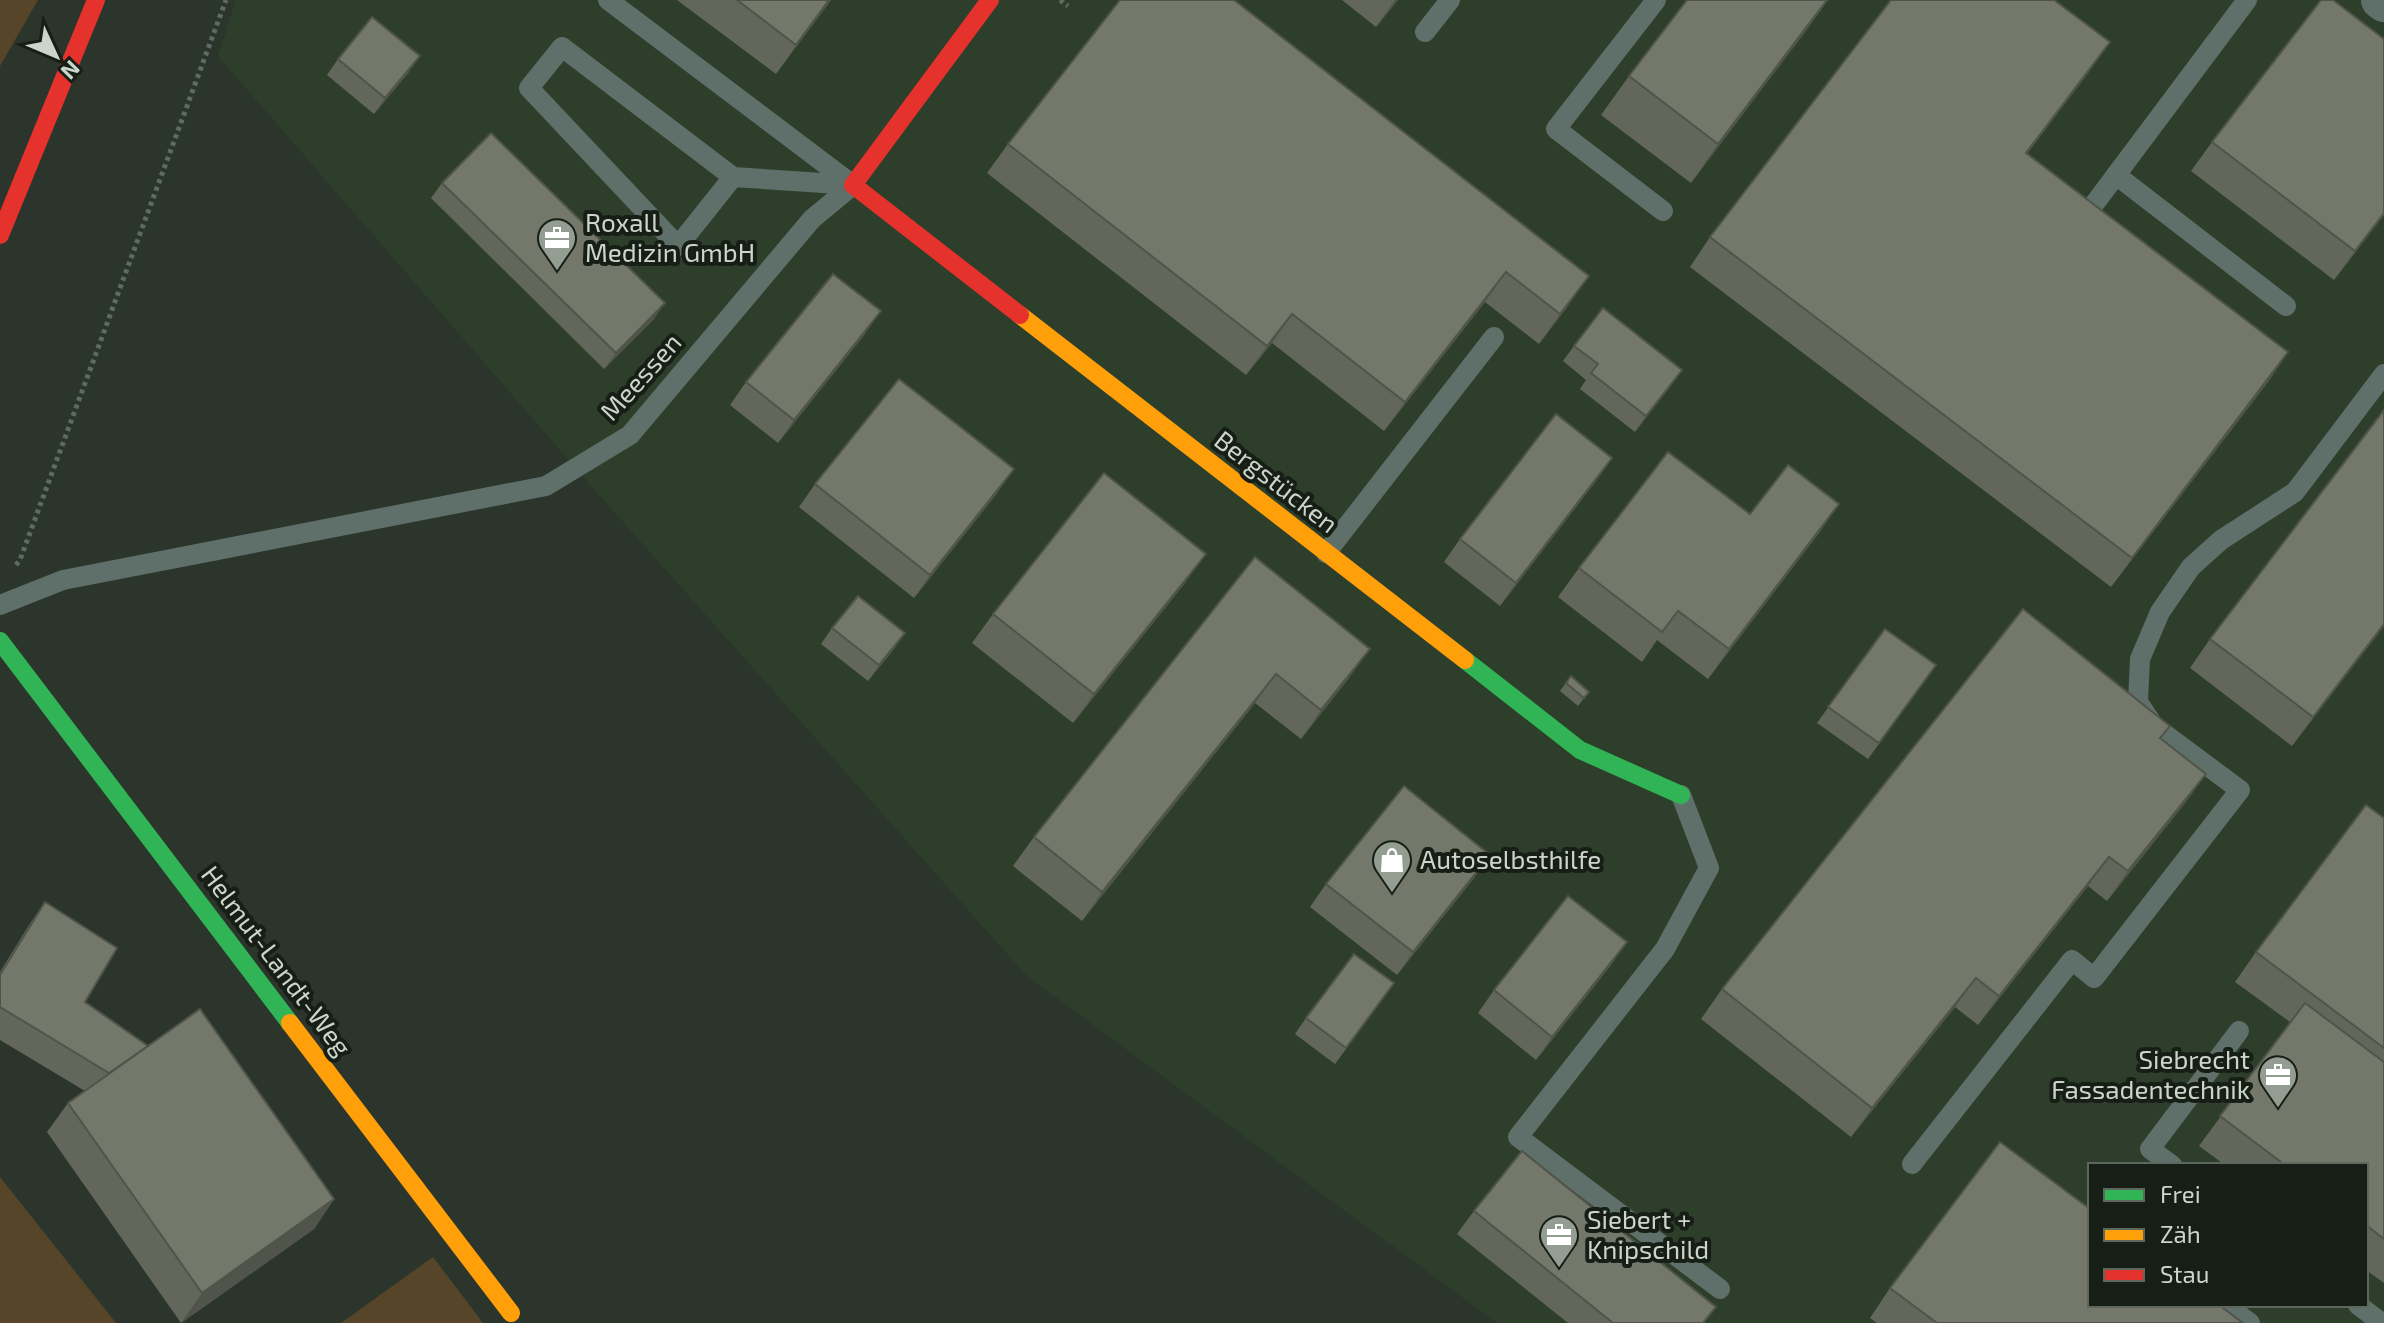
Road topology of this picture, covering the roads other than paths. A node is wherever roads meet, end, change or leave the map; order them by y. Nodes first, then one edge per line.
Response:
1 (96, 0) edge
2 (608, 0) edge
3 (990, 0) edge
4 (1450, 0) edge
5 (1656, 0) edge
6 (2247, 0) edge
7 (1425, 32) dead end
8 (2116, 175) junction
9 (733, 177) junction
10 (853, 185) junction
11 (1663, 211) dead end
12 (2086, 215) edge
13 (0, 235) edge
14 (2286, 306) dead end
15 (1494, 337) dead end
16 (2384, 374) edge
17 (1326, 553) junction
18 (0, 605) edge
19 (0, 641) edge
20 (1681, 795) joint
21 (2239, 1031) dead end
22 (2169, 1163) edge
23 (1912, 1164) dead end
24 (1720, 1289) dead end
25 (2229, 1307) edge
26 (2361, 1307) edge
27 (511, 1313) dead end
28 (2250, 1323) edge
29 (2382, 1323) edge

1 - 13 street
2 - 10 lane
3 - 10 street, Meessen
4 - 7 lane
5 - 11 lane
6 - 8 lane
8 - 12 lane
8 - 14 lane
9 - 9 lane
9 - 10 lane
10 - 17 street, Bergstücken
10 - 18 lane, Meessen
15 - 17 lane
16 - 23 lane
17 - 20 street, Bergstücken
19 - 27 street, Helmut-Landt-Weg
20 - 24 lane
21 - 22 lane
25 - 28 lane
26 - 29 lane

